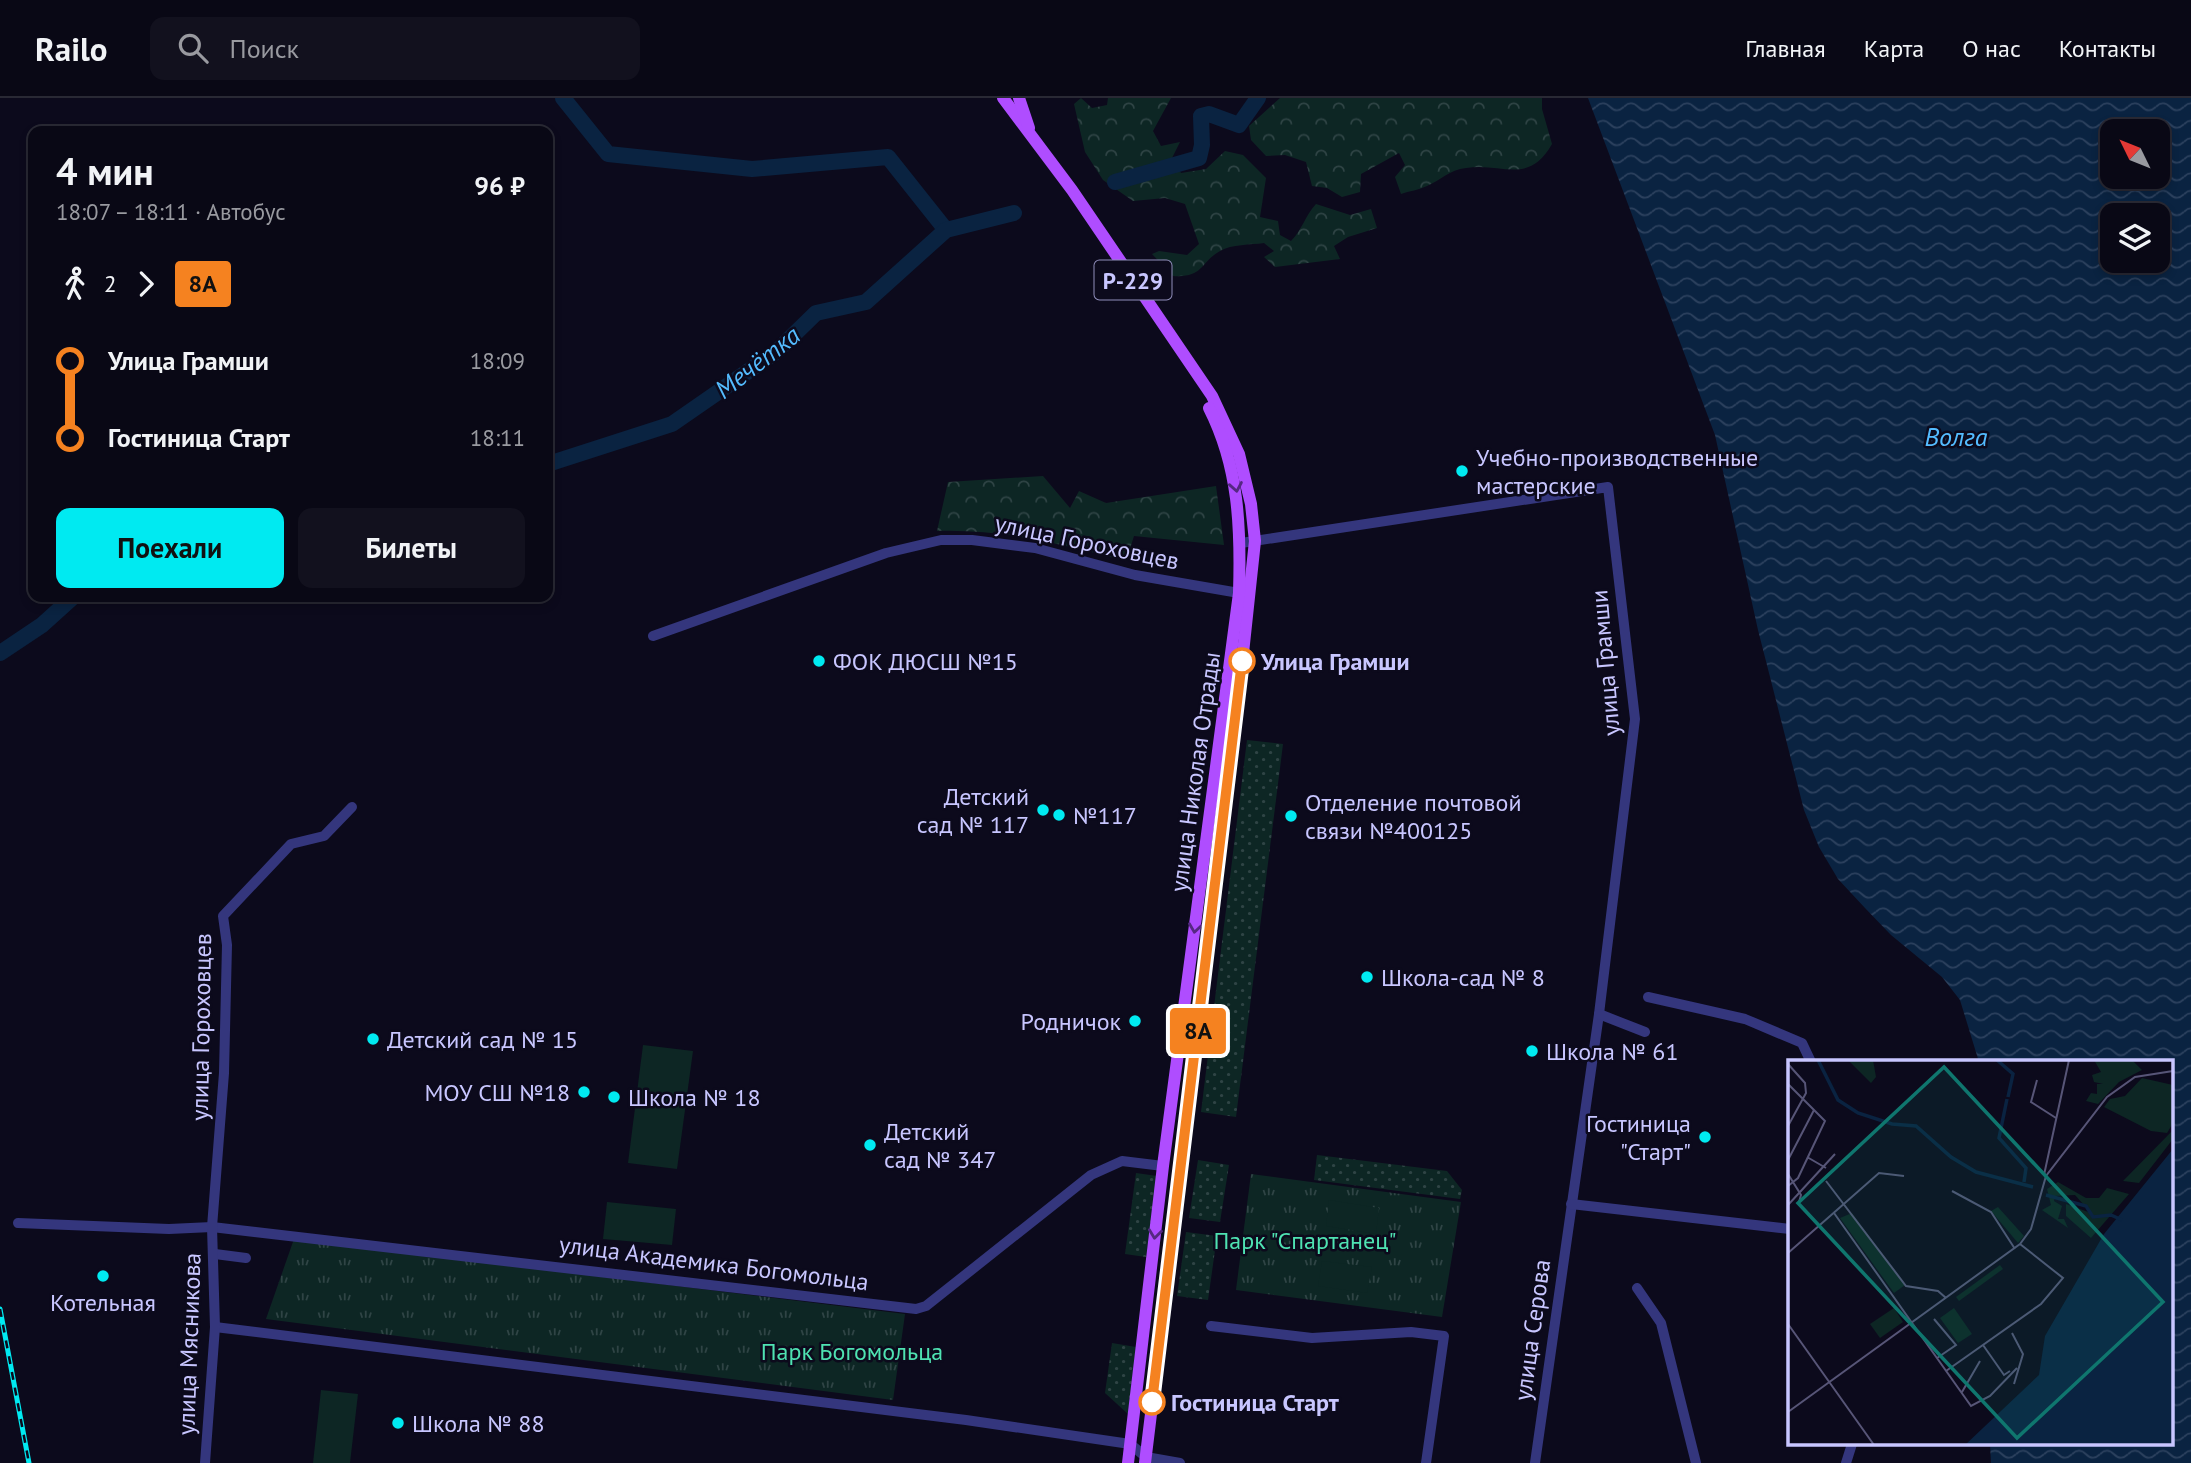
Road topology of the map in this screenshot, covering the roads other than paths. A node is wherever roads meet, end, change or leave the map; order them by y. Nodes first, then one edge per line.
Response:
1 (1003, 98) edge
2 (1019, 98) edge
3 (1033, 139) junction
4 (1255, 541) junction
5 (1241, 543) junction
6 (1240, 593) junction
7 (653, 636) dead end
8 (352, 807) dead end
9 (1648, 997) dead end
10 (1599, 1014) junction
11 (1645, 1032) dead end
12 (1810, 1060) edge
13 (1163, 1166) junction
14 (1571, 1203) junction
15 (18, 1223) dead end
16 (212, 1227) junction
17 (1788, 1229) edge
18 (215, 1254) junction
19 (246, 1258) dead end
20 (1637, 1288) dead end
21 (1211, 1326) dead end
22 (215, 1327) junction
23 (1130, 1444) junction
24 (1851, 1446) edge
25 (1146, 1460) edge
26 (205, 1463) edge
27 (1128, 1463) edge
28 (1180, 1463) edge
29 (1426, 1463) edge
30 (1535, 1463) edge
31 (1696, 1463) edge
32 (1846, 1463) edge

1 - 3 main road
2 - 3 main road, улица Николая Отрады / Р-229
3 - 4 main road, улица Николая Отрады / Р-229
3 -> 5 main road, улица Николая Отрады / Р-229
4 - 5 street, улица Грамши
4 - 10 street, улица Грамши
4 - 25 main road, улица Николая Отрады
5 - 6 main road, улица Николая Отрады
6 - 7 street, улица Гороховцев
6 -> 13 main road, улица Николая Отрады
8 - 16 street, улица Гороховцев
9 - 12 street
10 - 11 street
10 - 14 street, улица Грамши
13 - 16 street, улица Академика Богомольца
13 -> 23 main road, улица Николая Отрады
14 - 17 street
14 - 30 street, улица Серова
15 - 16 street, улица Академика Богомольца
16 - 18 street, улица Мясникова
18 - 19 street
18 - 22 street, улица Мясникова
20 - 31 street
21 - 29 street
22 - 23 street
22 - 26 street, улица Мясникова
23 - 25 street
23 - 27 main road, улица Николая Отрады
24 - 32 street
25 - 28 street

